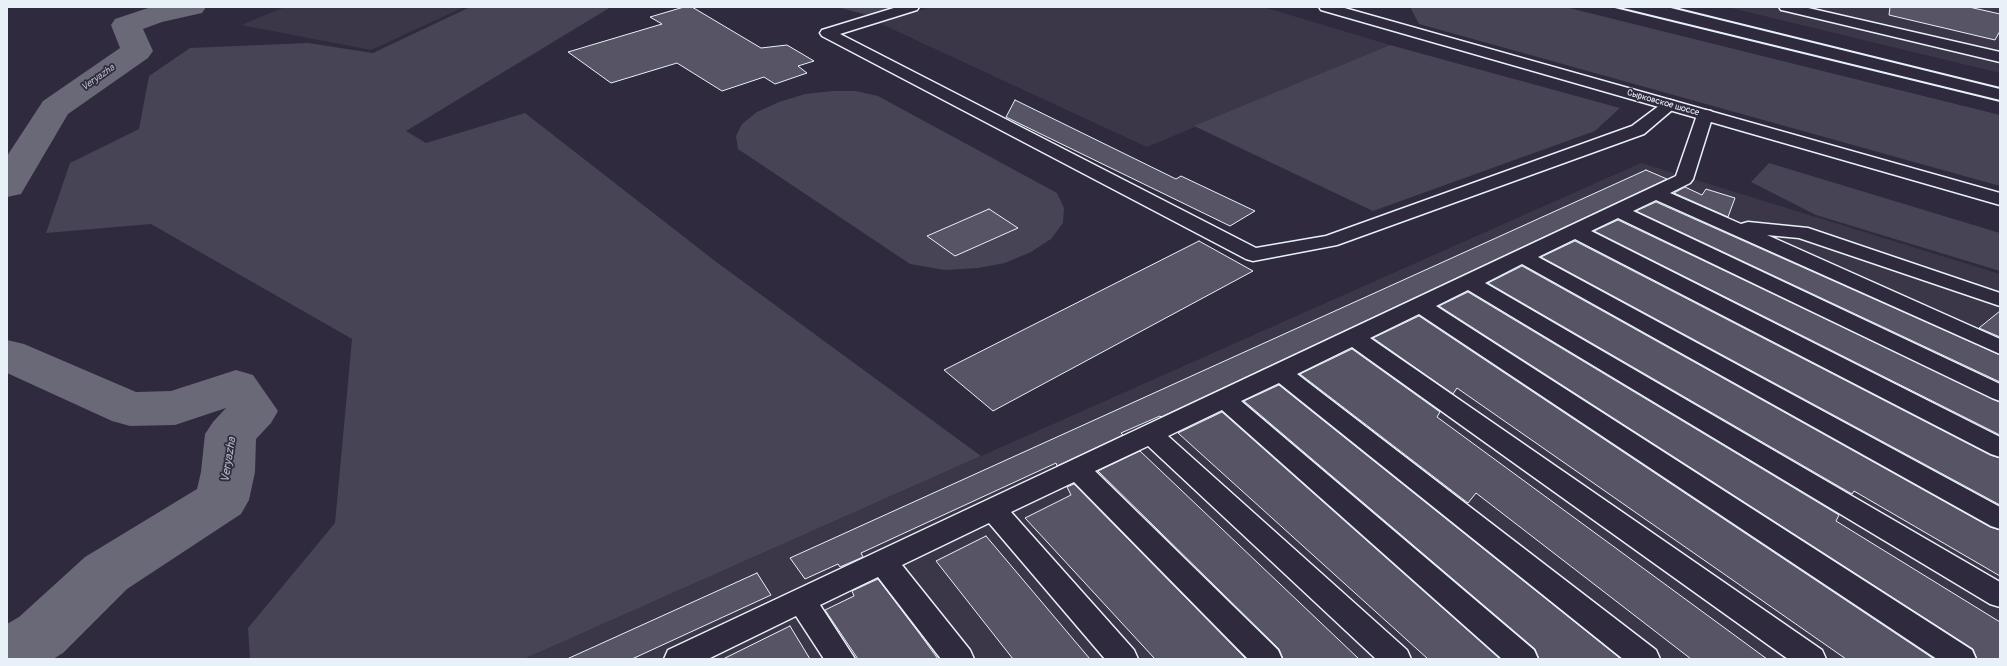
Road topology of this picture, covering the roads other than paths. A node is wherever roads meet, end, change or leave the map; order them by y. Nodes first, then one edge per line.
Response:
1 (912, 7) edge
2 (1326, 7) edge
3 (1786, 7) edge
4 (2000, 57) edge
5 (1670, 105) junction
6 (1705, 115) junction
7 (1656, 192) junction
8 (2000, 200) edge
9 (1618, 210) junction
10 (1731, 226) junction
11 (1575, 231) junction
12 (1522, 256) junction
13 (1469, 282) junction
14 (2000, 300) edge
15 (1420, 305) junction
16 (1353, 337) junction
17 (2000, 348) edge
18 (1280, 372) junction
19 (2000, 393) edge
20 (1224, 398) junction
21 (1150, 434) junction
22 (2000, 448) edge
23 (1077, 469) junction
24 (992, 510) junction
25 (2000, 519) edge
26 (883, 562) junction
27 (2000, 596) edge
28 (802, 601) junction
29 (682, 659) edge
30 (840, 659) edge
31 (959, 659) edge
32 (1123, 659) edge
33 (1267, 659) edge
34 (1396, 659) edge
35 (1522, 659) edge
36 (1645, 659) edge
37 (1811, 659) edge
38 (1962, 659) edge

1 - 5 main road
2 - 5 main road, Сырковское шоссе
3 - 4 main road
5 - 6 main road, Сырковское шоссе
6 - 7 main road
6 - 8 main road, Сырковское шоссе
7 - 9 main road
7 - 10 main road
9 - 11 main road
9 - 19 main road
10 - 14 main road
10 - 17 main road
11 - 12 main road
11 - 22 main road
12 - 13 main road
12 - 25 main road
13 - 15 main road
13 - 27 main road
15 - 16 main road
15 - 38 main road
16 - 18 main road
16 - 37 main road
18 - 20 main road
18 - 36 main road
20 - 21 main road
20 - 35 main road
21 - 23 main road
21 - 34 main road
23 - 24 main road
23 - 33 main road
24 - 26 main road
24 - 32 main road
26 - 28 main road
26 - 31 main road
28 - 29 main road
28 - 30 main road

